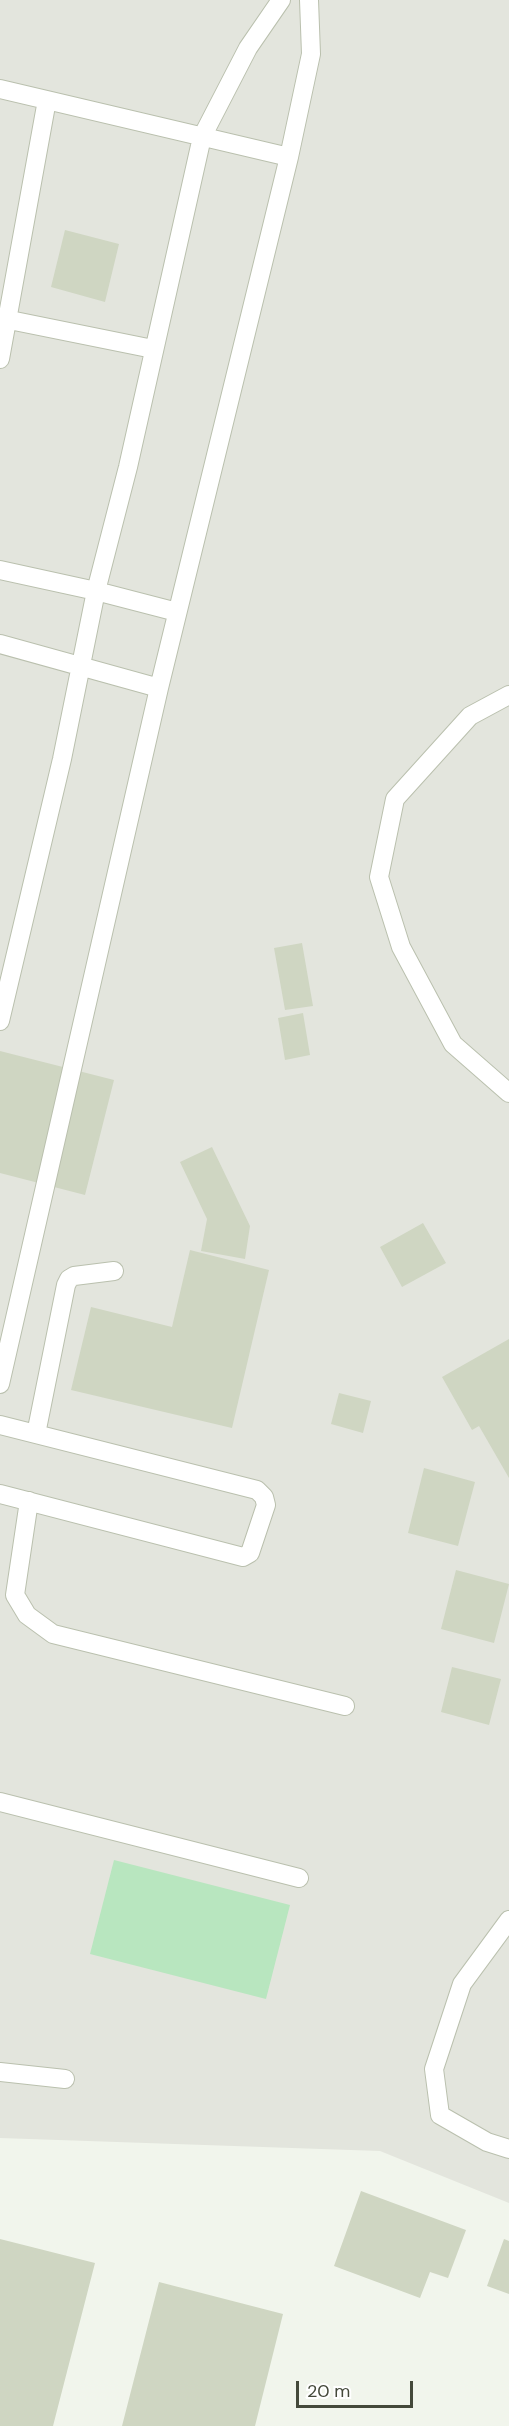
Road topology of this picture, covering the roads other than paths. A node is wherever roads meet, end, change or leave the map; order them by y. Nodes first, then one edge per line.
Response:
1 (281, 0) edge
2 (309, 0) edge
3 (0, 89) edge
4 (47, 100) junction
5 (202, 137) junction
6 (290, 157) junction
7 (4, 319) edge
8 (153, 349) junction
9 (0, 359) edge
10 (0, 570) edge
11 (96, 591) junction
12 (177, 612) junction
13 (0, 644) edge
14 (81, 665) junction
15 (159, 688) junction
16 (509, 695) edge
17 (0, 1021) edge
18 (509, 1093) edge
19 (114, 1271) dead end
20 (0, 1384) edge
21 (0, 1425) edge
22 (36, 1434) junction
23 (0, 1494) edge
24 (29, 1501) junction
25 (345, 1706) dead end
26 (0, 1802) edge
27 (299, 1878) dead end
28 (509, 1920) edge
29 (0, 2072) edge
30 (64, 2079) dead end
31 (509, 2149) edge

1 - 5 lane
2 - 6 lane
3 - 4 lane
4 - 5 lane
4 - 7 lane
5 - 6 lane
5 - 8 lane
6 - 12 lane
7 - 8 lane
7 - 9 lane
8 - 11 lane
10 - 11 lane
11 - 12 lane
11 - 14 lane
12 - 15 lane
13 - 14 lane
14 - 15 lane
14 - 17 lane
15 - 20 lane
16 - 18 lane
19 - 22 lane
21 - 22 lane
22 - 24 lane
23 - 24 lane
24 - 25 lane
26 - 27 lane
28 - 31 lane
29 - 30 lane

